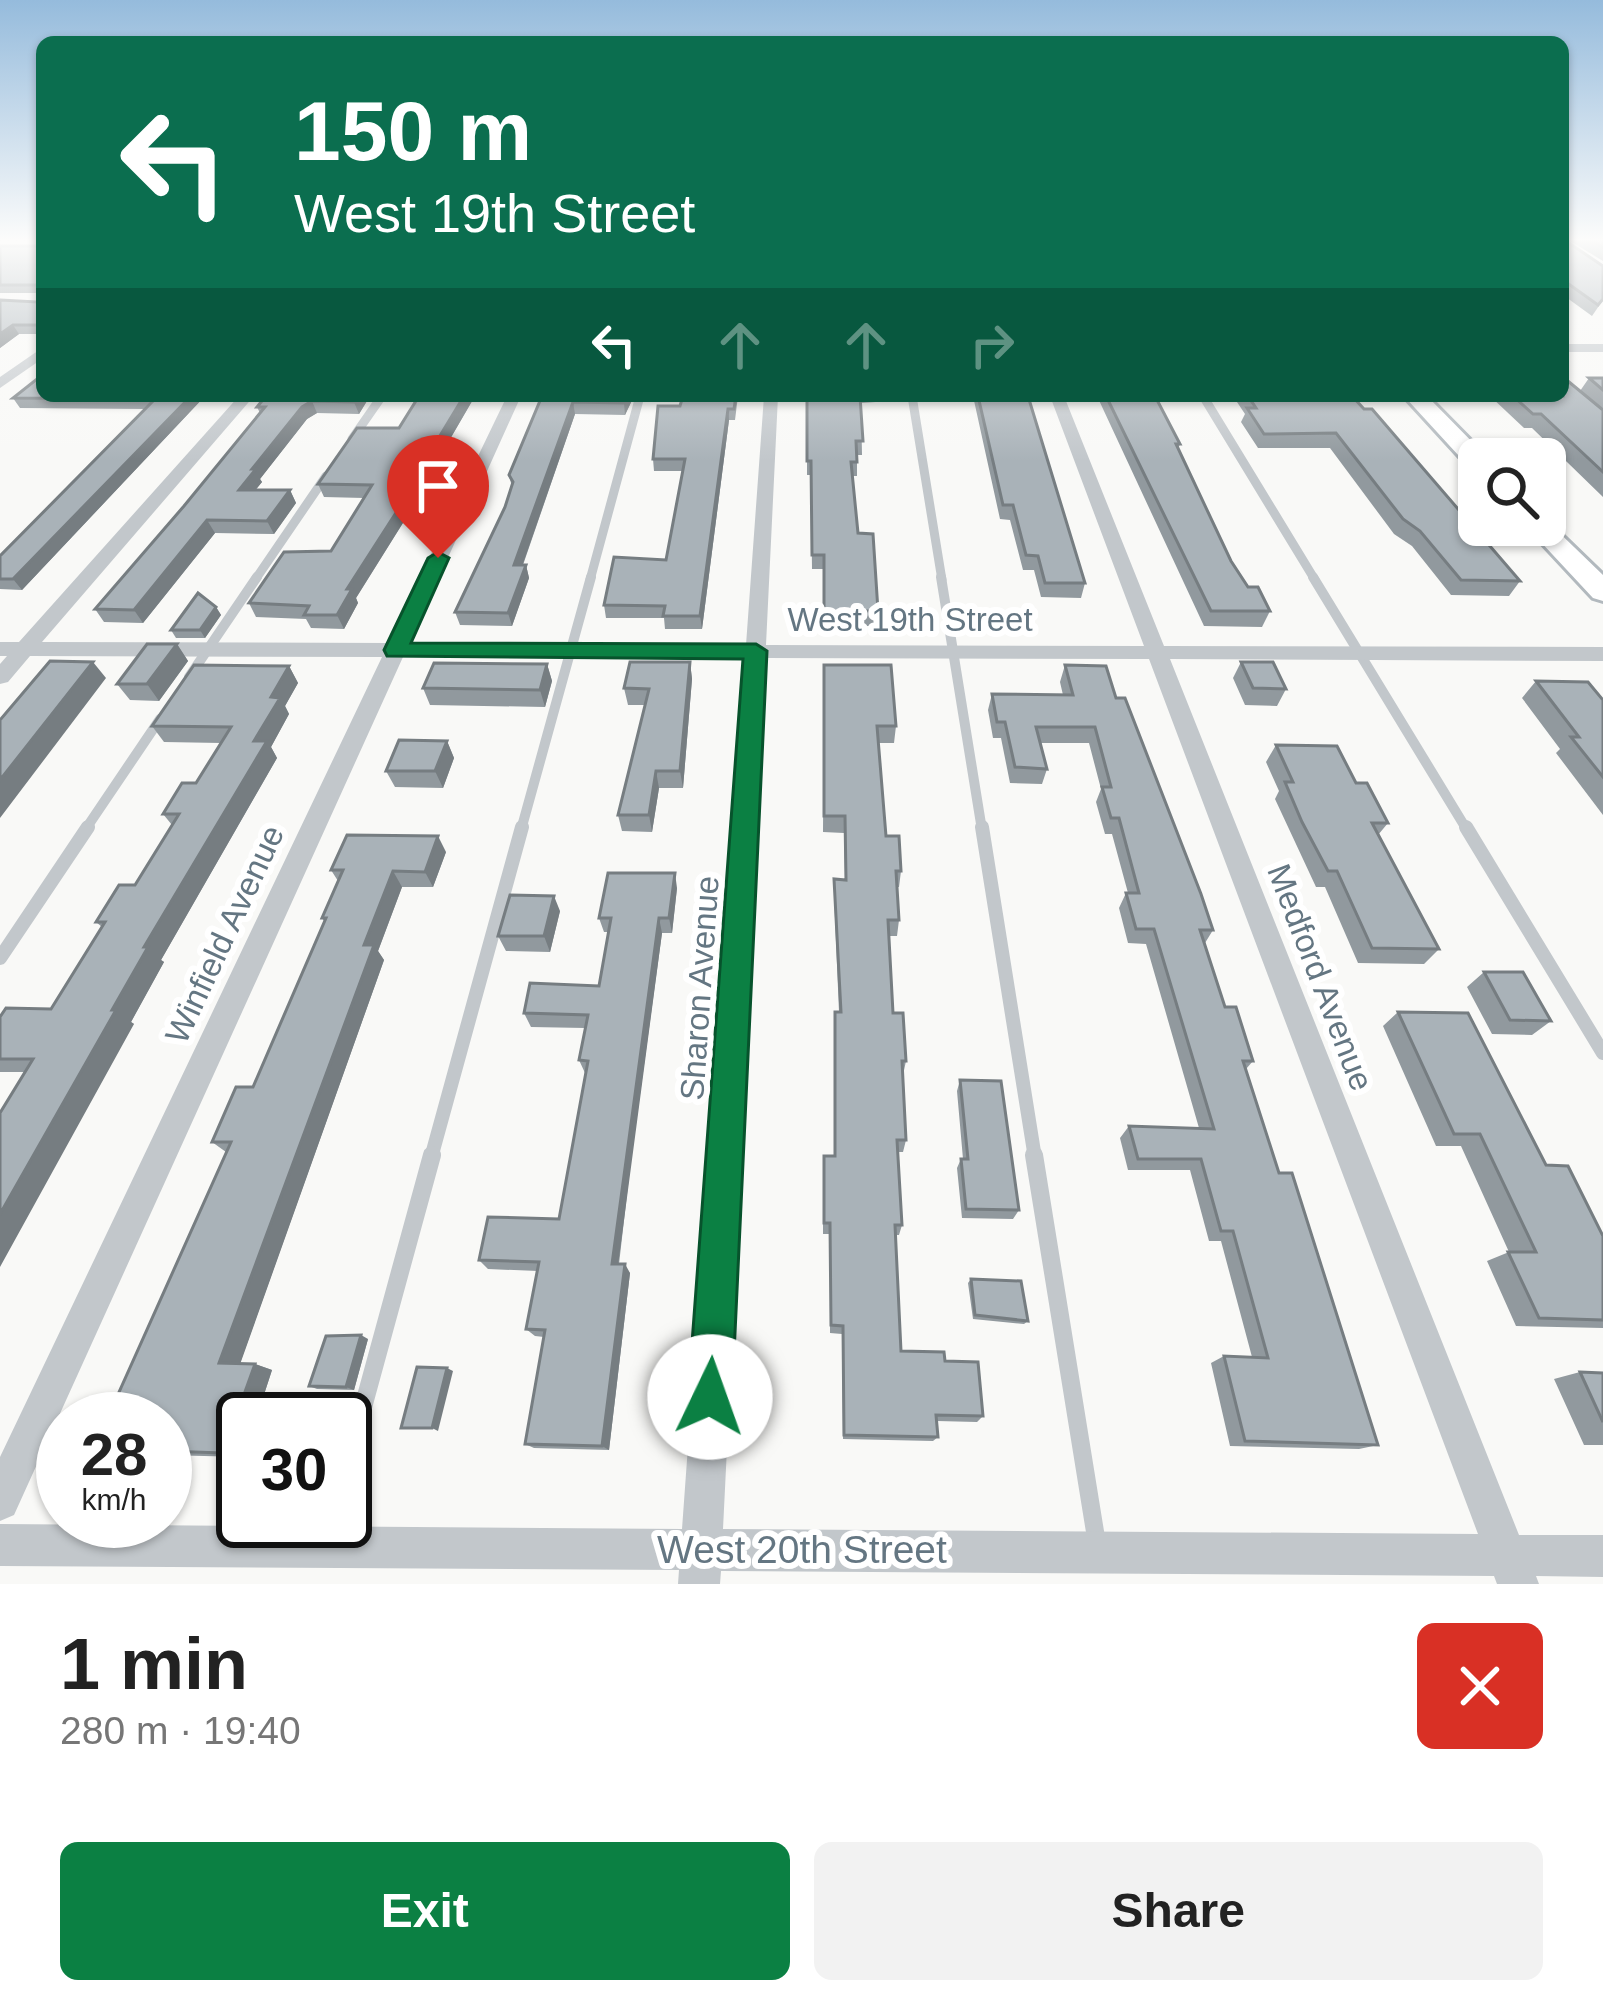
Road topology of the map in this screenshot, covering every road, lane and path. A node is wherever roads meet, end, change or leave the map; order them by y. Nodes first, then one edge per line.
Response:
1 (1569, 348) edge
2 (1603, 348) edge
3 (36, 357) edge
4 (0, 384) edge
5 (242, 402) edge
6 (378, 402) edge
7 (511, 402) edge
8 (638, 402) edge
9 (771, 402) edge
10 (913, 402) edge
11 (1059, 402) edge
12 (1207, 402) edge
13 (1420, 402) edge
14 (1458, 441) edge
15 (1558, 546) edge
16 (1603, 592) edge
17 (24, 649) junction
18 (0, 650) edge
19 (207, 650) junction
20 (395, 650) junction
21 (569, 651) junction
22 (756, 651) junction
23 (952, 652) junction
24 (1157, 653) junction
25 (1357, 653) junction
26 (1603, 653) edge
27 (0, 676) edge
28 (181, 688) edge
29 (168, 707) edge
30 (0, 958) edge
31 (1603, 1053) edge
32 (367, 1392) edge
33 (0, 1502) edge
34 (216, 1538) edge
35 (372, 1538) edge
36 (0, 1545) edge
37 (1099, 1552) junction
38 (1603, 1556) edge
39 (700, 1566) edge
40 (1512, 1570) edge

1 - 2 street
3 - 4 street
5 - 17 street
6 - 19 lane
7 - 20 street, Winfield Avenue
8 - 21 lane
9 - 22 street, Sharon Avenue
10 - 23 lane
11 - 24 street, Medford Avenue
12 - 25 lane
13 - 14 main road
15 - 16 main road
17 - 18 street, West 19th Street
17 - 19 street, West 19th Street
17 - 27 street
19 - 20 street, West 19th Street
19 - 28 lane
20 - 21 street, West 19th Street
20 - 33 street, Winfield Avenue
21 - 22 street, West 19th Street
21 - 32 lane
22 - 23 street, West 19th Street
22 - 39 street, Sharon Avenue
23 - 24 street, West 19th Street
23 - 37 lane
24 - 25 street, West 19th Street
24 - 40 street, Medford Avenue
25 - 26 street, West 19th Street
25 - 31 lane
29 - 30 lane
34 - 36 street, West 20th Street
35 - 39 street, West 20th Street
37 - 39 street, West 20th Street
37 - 40 street, West 20th Street
38 - 40 street, West 20th Street

